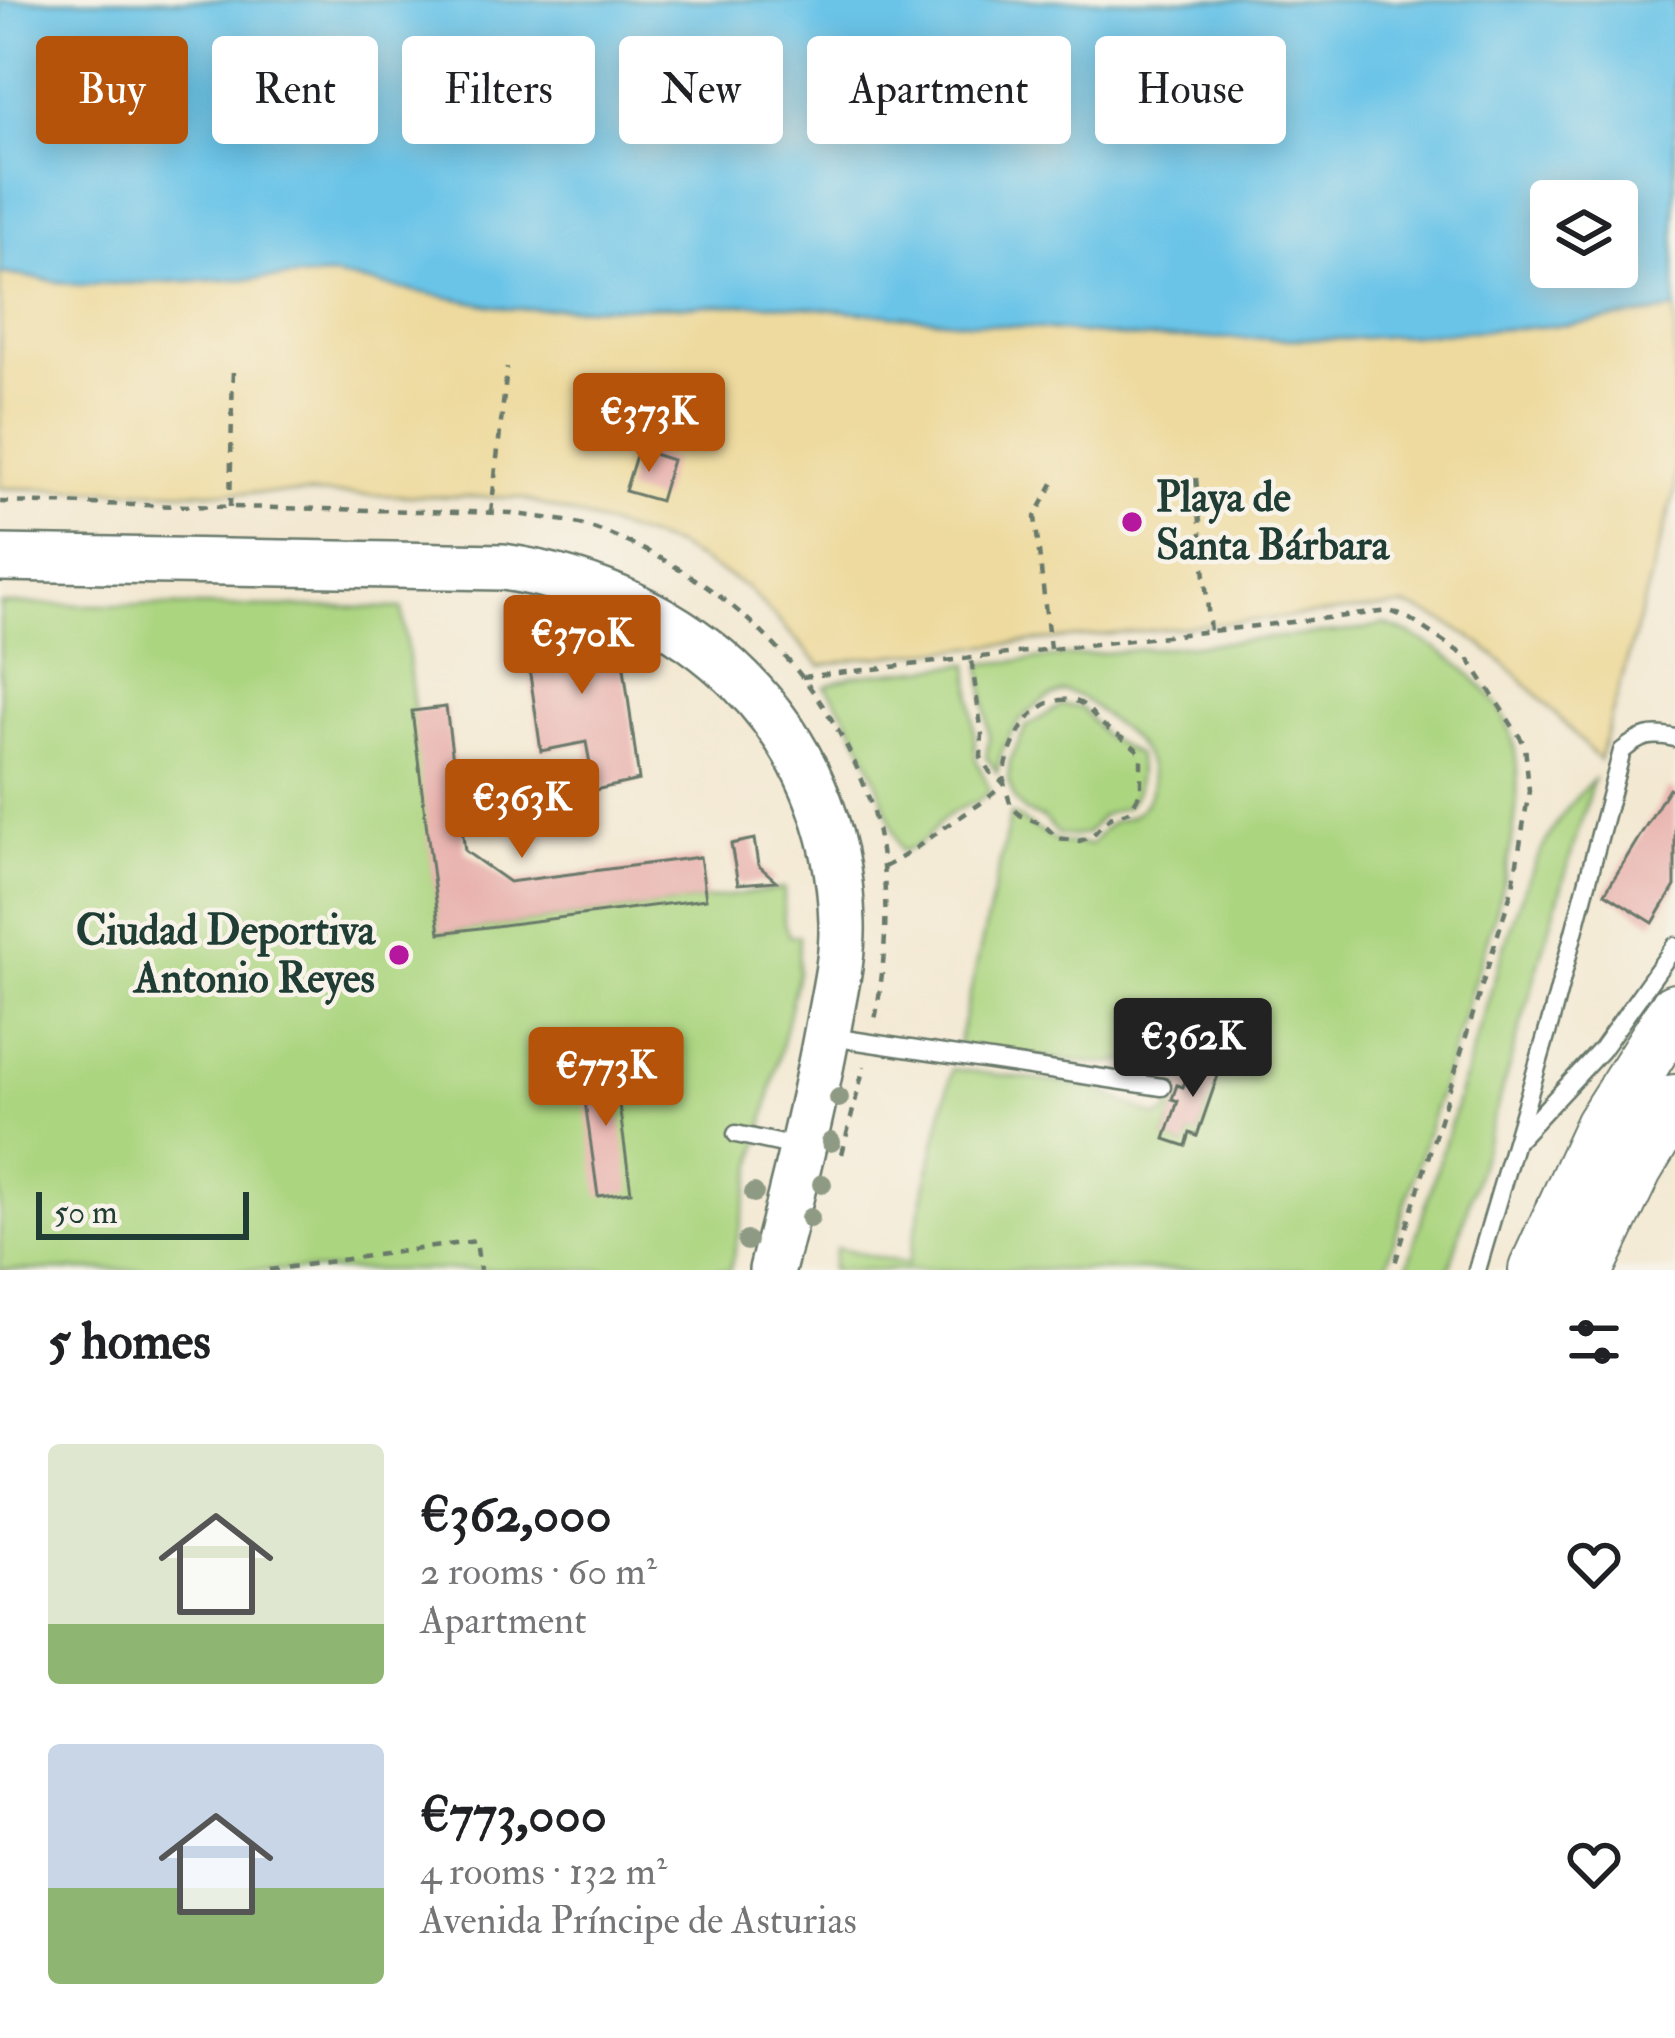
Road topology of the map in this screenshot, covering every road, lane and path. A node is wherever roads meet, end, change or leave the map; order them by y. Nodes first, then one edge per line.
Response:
1 (232, 367) dead end
2 (507, 368) dead end
3 (1057, 476) dead end
4 (1196, 478) dead end
5 (0, 502) edge
6 (230, 506) junction
7 (491, 513) junction
8 (0, 558) edge
9 (1210, 632) junction
10 (1050, 649) junction
11 (971, 657) junction
12 (802, 677) junction
13 (1675, 738) edge
14 (1004, 783) junction
15 (881, 868) junction
16 (1675, 946) edge
17 (1675, 1011) edge
18 (848, 1040) junction
19 (1162, 1087) dead end
20 (1675, 1102) edge
21 (736, 1134) dead end
22 (1515, 1144) junction
23 (822, 1152) junction
24 (775, 1269) edge
25 (269, 1270) edge
26 (480, 1270) edge
27 (1393, 1270) edge
28 (1478, 1270) edge
29 (1536, 1270) edge
30 (1586, 1270) edge

1 - 6 path
2 - 7 path
3 - 10 path
4 - 9 path
5 - 6 path
6 - 7 path
7 - 12 path
8 - 18 main road
9 - 10 path
9 - 27 path
10 - 11 path
11 - 12 path
11 - 14 path
12 - 15 path
13 - 22 lane
14 - 14 path
14 - 15 path
15 - 18 path
16 - 22 lane
17 - 29 highway
18 - 19 lane
18 - 23 main road
18 - 23 path
20 - 30 highway
21 - 23 lane
22 - 28 lane
23 - 24 main road
25 - 26 path

